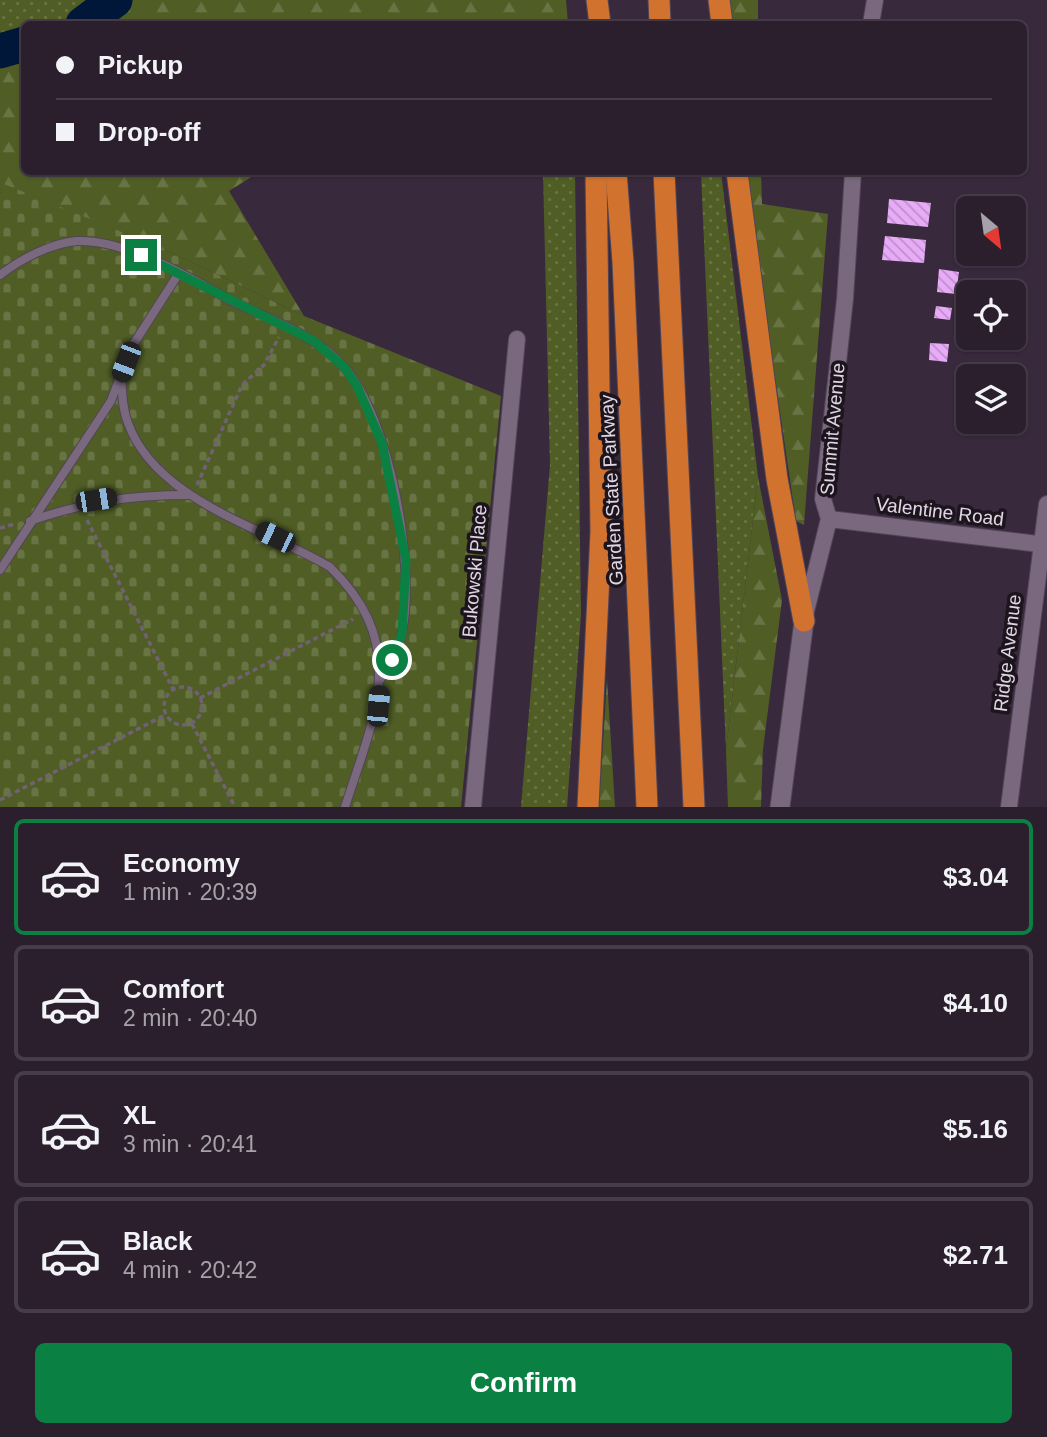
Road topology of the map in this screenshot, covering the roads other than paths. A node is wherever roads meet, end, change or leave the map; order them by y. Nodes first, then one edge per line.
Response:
1 (596, 0) edge
2 (659, 0) edge
3 (719, 0) edge
4 (875, 0) edge
5 (598, 21) edge
6 (660, 21) edge
7 (722, 21) edge
8 (872, 21) edge
9 (596, 175) edge
10 (617, 175) edge
11 (664, 175) edge
12 (737, 175) edge
13 (853, 175) edge
14 (178, 273) junction
15 (0, 275) edge
16 (517, 339) dead end
17 (121, 375) junction
18 (190, 496) junction
19 (1047, 504) edge
20 (829, 519) junction
21 (30, 521) junction
22 (1045, 545) edge
23 (0, 569) edge
24 (804, 621) junction
25 (380, 680) junction
26 (345, 807) edge
27 (472, 807) edge
28 (588, 807) edge
29 (648, 807) edge
30 (694, 807) edge
31 (780, 807) edge
32 (1009, 807) edge

1 - 5 highway
2 - 6 highway
3 - 7 highway
4 - 8 street
9 - 28 highway
10 - 29 highway, Garden State Parkway
11 - 30 highway
12 - 24 highway
13 - 20 street, Summit Avenue
14 - 15 lane
14 - 17 lane
14 - 25 lane
16 - 27 street, Bukowski Place
17 - 18 lane
17 - 21 lane
18 - 21 lane
18 - 25 lane
19 - 22 street, Ridge Avenue
20 - 22 street, Valentine Road
20 - 24 street, Summit Avenue
21 - 23 lane
22 - 32 street, Ridge Avenue
24 - 31 street, Summit Avenue
25 - 26 lane

